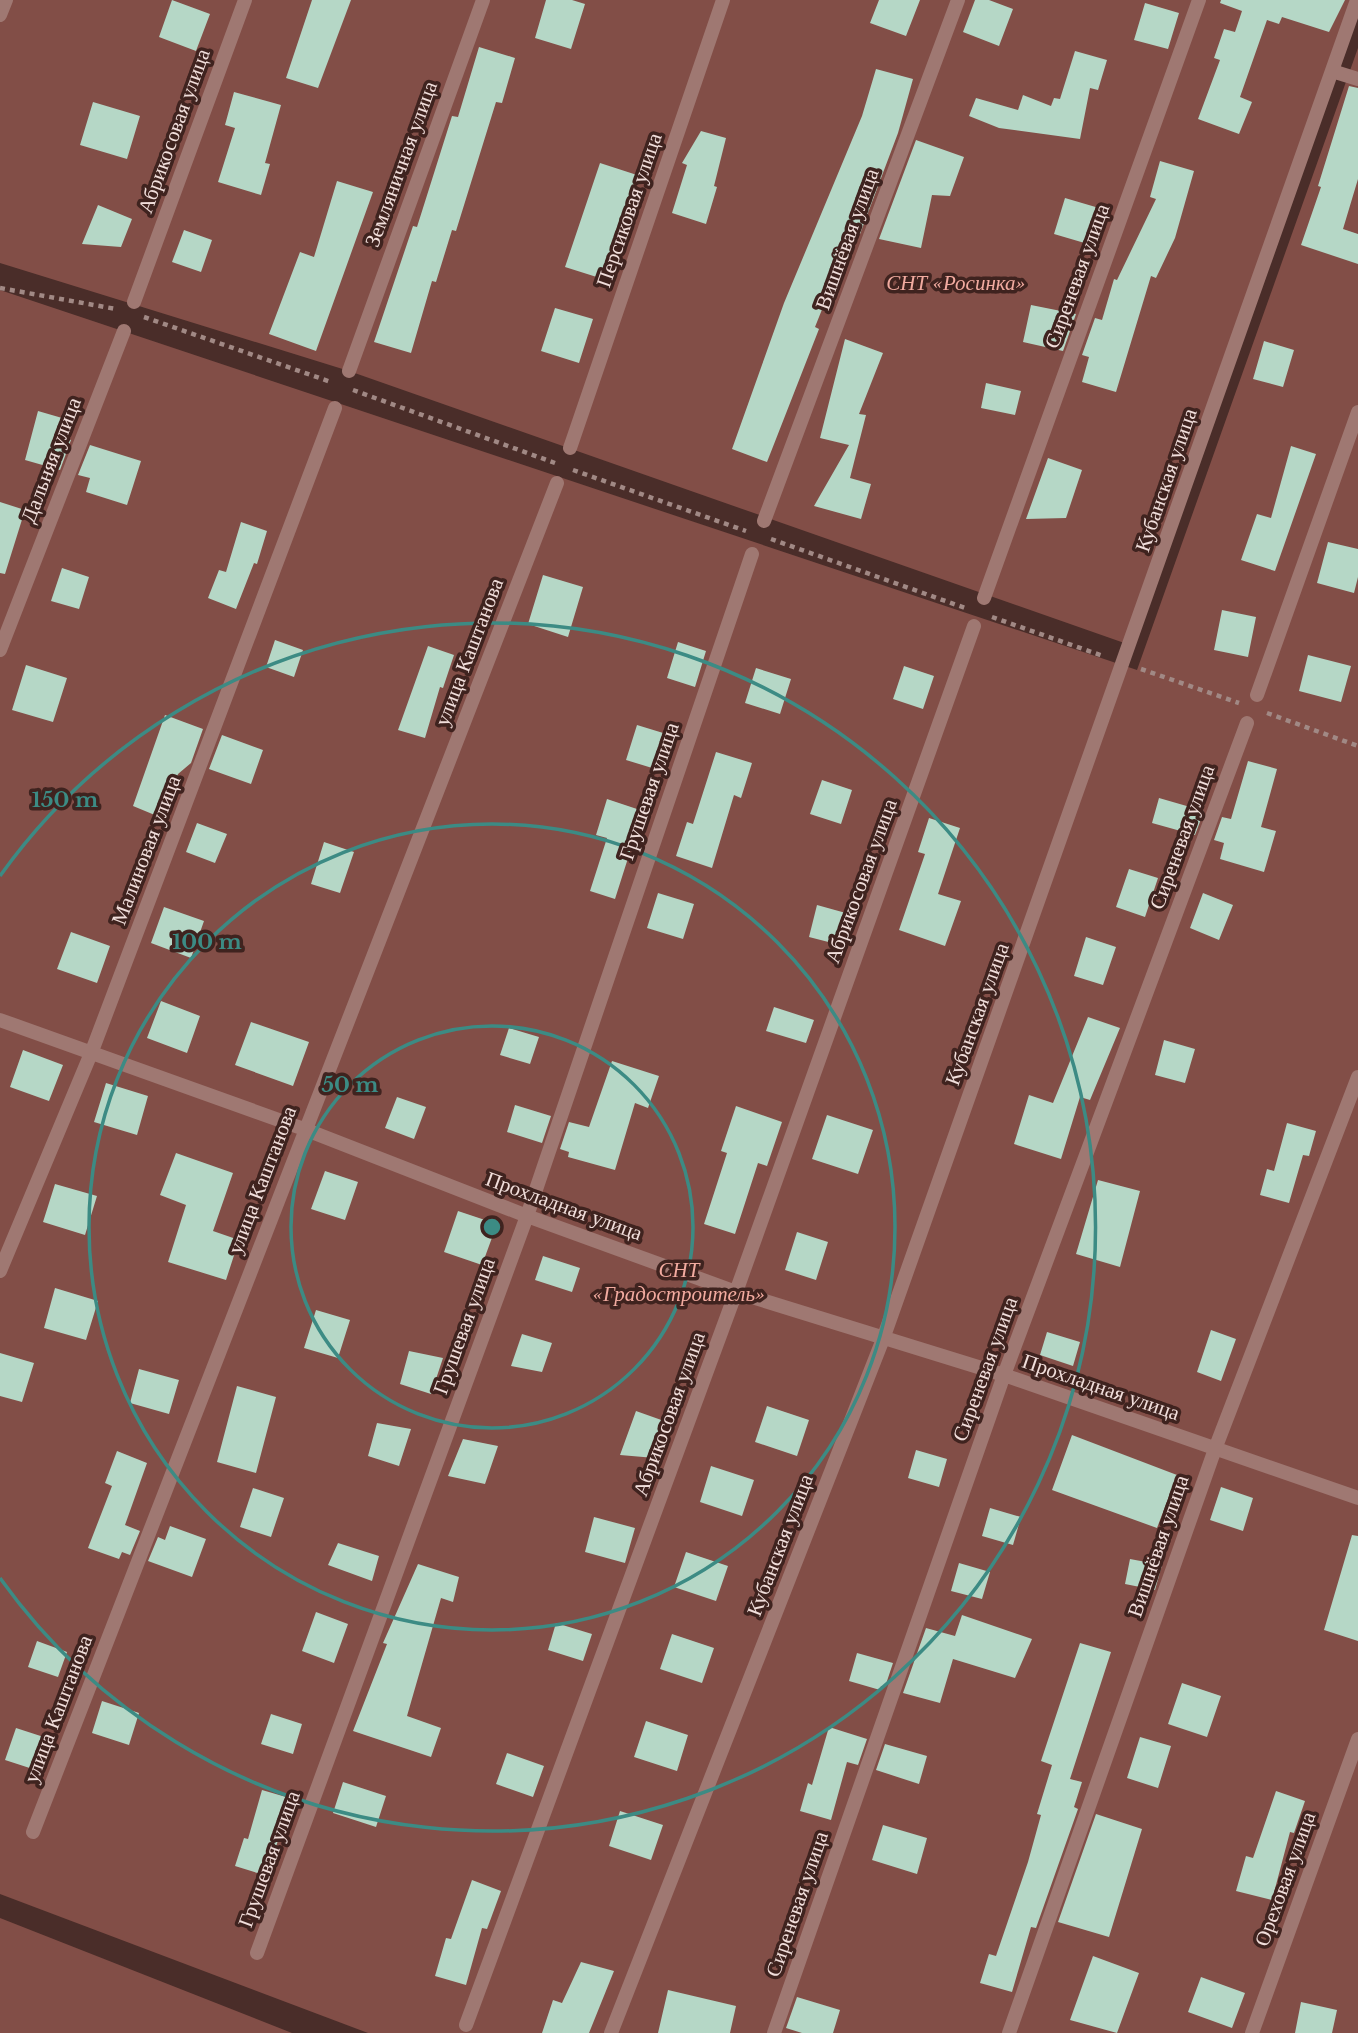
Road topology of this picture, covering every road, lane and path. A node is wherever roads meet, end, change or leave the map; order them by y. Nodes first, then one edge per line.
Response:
1 (6, 0) edge
2 (245, 0) edge
3 (483, 0) edge
4 (723, 0) edge
5 (958, 0) edge
6 (1199, 0) edge
7 (1357, 0) edge
8 (0, 15) edge
9 (1332, 71) junction
10 (1358, 79) edge
11 (0, 288) edge
12 (133, 307) joint
13 (118, 310) dead end
14 (124, 331) dead end
15 (349, 371) dead end
16 (335, 408) dead end
17 (1358, 412) edge
18 (570, 448) dead end
19 (557, 483) dead end
20 (764, 522) dead end
21 (752, 554) dead end
22 (984, 598) dead end
23 (974, 626) dead end
24 (0, 650) edge
25 (1124, 663) junction
26 (1255, 701) joint
27 (1264, 712) dead end
28 (1247, 723) dead end
29 (1358, 746) edge
30 (0, 1020) edge
31 (92, 1051) junction
32 (1358, 1077) edge
33 (304, 1129) junction
34 (527, 1216) junction
35 (0, 1271) edge
36 (736, 1292) junction
37 (883, 1339) junction
38 (1004, 1375) junction
39 (1215, 1450) junction
40 (1358, 1498) edge
41 (1358, 1739) edge
42 (33, 1832) dead end
43 (257, 1953) dead end
44 (466, 2025) dead end
45 (611, 2033) edge
46 (774, 2033) edge
47 (1009, 2033) edge
48 (1252, 2033) edge

1 - 8 street
2 - 12 street, Абрикосовая улица
3 - 15 street, Земляничная улица
4 - 18 street, Персиковая улица
5 - 20 street, Вишнёвая улица
6 - 22 street, Сиреневая улица
7 - 9 street, Кубанская улица
9 - 10 street
9 - 25 street, Кубанская улица
11 - 13 path
12 - 25 path
14 - 24 street, Дальняя улица
16 - 31 street, Малиновая улица
17 - 26 street
19 - 33 street, улица Каштанова
21 - 34 street, Грушевая улица
23 - 36 street, Абрикосовая улица
25 - 26 path
25 - 37 street, Кубанская улица
27 - 29 path
28 - 38 street, Сиреневая улица
30 - 31 street, Прохладная улица
31 - 33 street, Прохладная улица
31 - 35 street, Малиновая улица
32 - 39 street, Вишнёвая улица
33 - 34 street, Прохладная улица
33 - 42 street, улица Каштанова
34 - 36 street, Прохладная улица
34 - 43 street, Грушевая улица
36 - 37 street, Прохладная улица
36 - 44 street, Абрикосовая улица
37 - 38 street, Прохладная улица
37 - 45 street, Кубанская улица
38 - 39 street, Прохладная улица
38 - 46 street, Сиреневая улица
39 - 40 street, Прохладная улица
39 - 47 street, Вишнёвая улица
41 - 48 street, Ореховая улица

